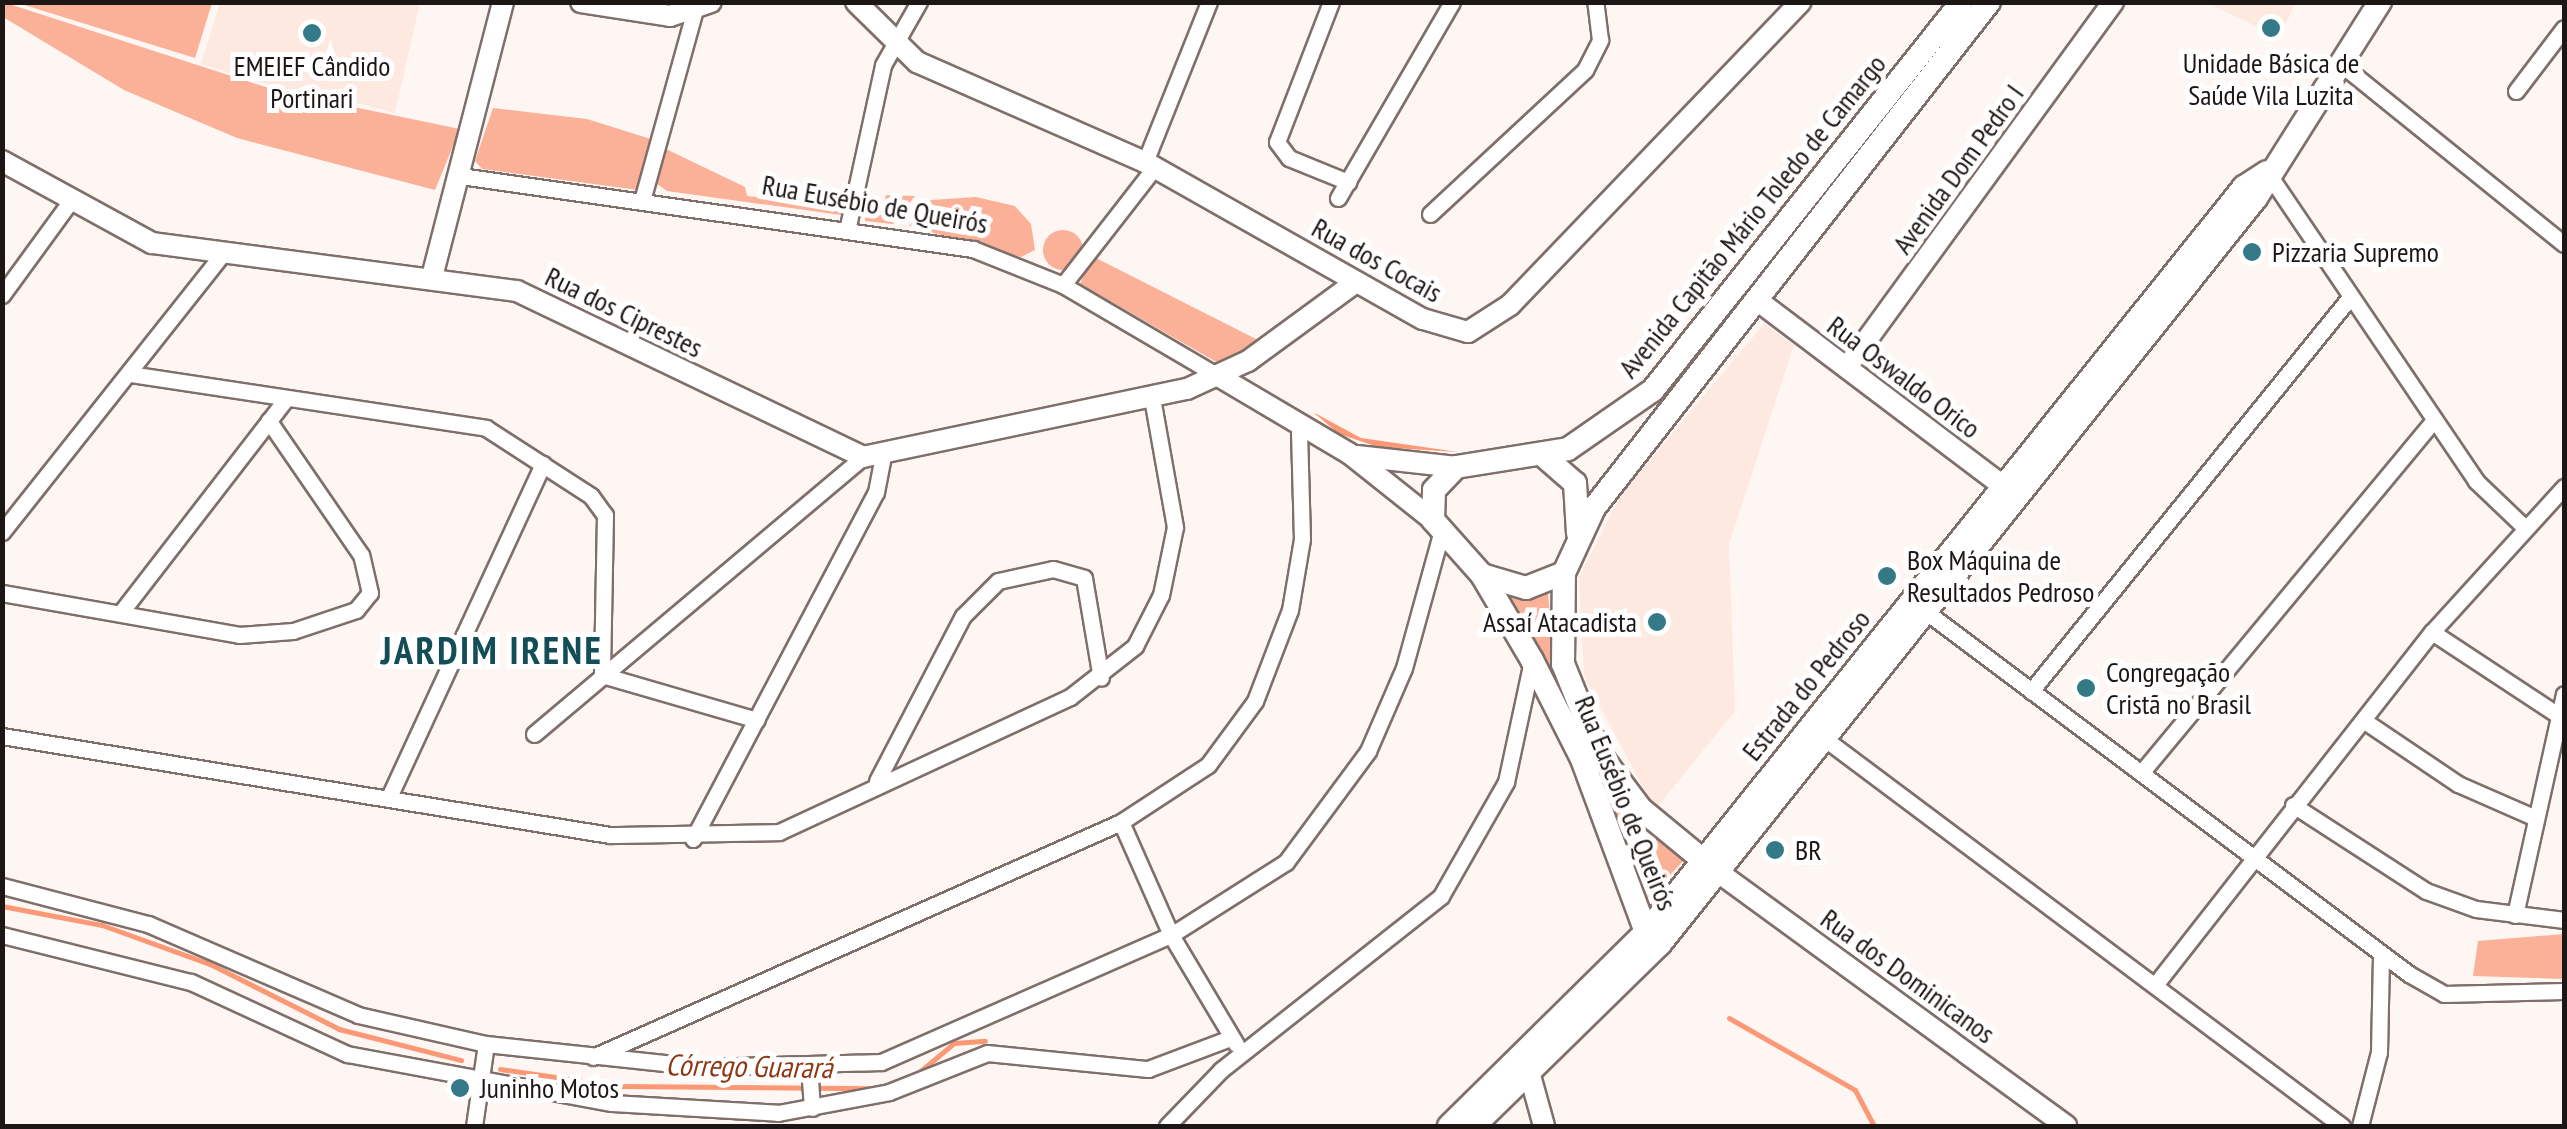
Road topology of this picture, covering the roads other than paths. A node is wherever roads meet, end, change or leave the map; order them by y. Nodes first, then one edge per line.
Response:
1 (503, 2) edge
2 (581, 2) edge
3 (856, 2) edge
4 (920, 2) edge
5 (1209, 2) edge
6 (1331, 2) edge
7 (1452, 2) edge
8 (1594, 2) edge
9 (1800, 2) edge
10 (1962, 2) edge
11 (1990, 2) edge
12 (2113, 2) edge
13 (2380, 2) edge
14 (703, 6) edge
15 (619, 7) edge
16 (2564, 28) edge
17 (890, 43) junction
18 (2342, 66) junction
19 (2516, 91) dead end
20 (2, 162) edge
21 (1150, 165) junction
22 (2267, 172) junction
23 (460, 176) junction
24 (1348, 182) junction
25 (643, 197) junction
26 (1338, 198) dead end
27 (70, 203) junction
28 (1430, 214) dead end
29 (848, 226) junction
30 (2564, 244) edge
31 (222, 254) junction
32 (433, 273) junction
33 (1356, 282) junction
34 (1062, 285) junction
35 (2, 295) edge
36 (2351, 296) junction
37 (1757, 300) junction
38 (1847, 367) junction
39 (130, 374) junction
40 (1220, 377) junction
41 (1152, 398) junction
42 (286, 400) junction
43 (2434, 420) junction
44 (269, 421) junction
45 (1300, 430) junction
46 (1350, 454) junction
47 (873, 457) junction
48 (1546, 458) junction
49 (543, 464) junction
50 (1456, 468) junction
51 (2564, 487) edge
52 (2011, 492) junction
53 (1437, 525) junction
54 (2522, 525) junction
55 (2, 532) edge
56 (1578, 533) junction
57 (1564, 573) junction
58 (1482, 575) junction
59 (2, 593) edge
60 (1919, 606) junction
61 (122, 612) junction
62 (2432, 632) junction
63 (1532, 660) junction
64 (602, 675) junction
65 (1101, 678) junction
66 (2031, 692) junction
67 (2564, 694) edge
68 (2558, 714) junction
69 (757, 720) junction
70 (2363, 720) junction
71 (534, 734) dead end
72 (1817, 734) junction
73 (2, 736) edge
74 (2141, 773) junction
75 (877, 781) junction
76 (388, 797) junction
77 (2293, 805) junction
78 (2536, 818) junction
79 (1121, 822) junction
80 (1661, 829) junction
81 (692, 839) junction
82 (1617, 848) junction
83 (2252, 856) junction
84 (1710, 866) junction
85 (2, 886) edge
86 (2515, 915) junction
87 (2564, 920) edge
88 (2, 935) edge
89 (1171, 936) junction
90 (1653, 938) junction
91 (2382, 955) junction
92 (2155, 985) junction
93 (2564, 991) edge
94 (648, 1034) junction
95 (1230, 1038) junction
96 (486, 1044) junction
97 (1243, 1051) junction
98 (587, 1059) junction
99 (654, 1064) junction
100 (809, 1066) junction
101 (1528, 1069) junction
102 (482, 1082) junction
103 (812, 1108) junction
104 (474, 1126) edge
105 (1167, 1126) edge
106 (1449, 1126) edge
107 (1474, 1126) edge
108 (1544, 1126) edge
109 (2066, 1126) edge
110 (2342, 1126) edge
111 (2360, 1126) edge

1 - 23 street
2 - 15 street
3 - 17 street, Rua dos Cocais
4 - 17 street
5 - 21 street
6 - 24 street
7 - 24 street
8 - 28 street
9 - 33 street, Rua dos Cocais
10 - 48 main road, Avenida Capitão Mário Toledo de Camargo
11 - 37 main road, Avenida Capitão Mário Toledo de Camargo
12 - 38 street, Avenida Dom Pedro I
13 - 18 main road, Estrada do Pedroso
14 - 15 street
14 - 25 street
16 - 19 street
17 - 21 street, Rua dos Cocais
17 - 29 street
18 - 22 main road, Estrada do Pedroso
18 - 30 street
20 - 27 street, Rua dos Ciprestes
21 - 33 street, Rua dos Cocais
21 - 34 street
22 - 36 street
22 - 52 main road, Estrada do Pedroso
23 - 25 street, Rua Eusébio de Queirós
23 - 32 street
24 - 26 street
25 - 29 street, Rua Eusébio de Queirós
27 - 31 street, Rua dos Ciprestes
27 - 35 street
29 - 34 street, Rua Eusébio de Queirós
31 - 32 street, Rua dos Ciprestes
31 - 39 street
32 - 47 street, Rua dos Ciprestes
33 - 40 street, Rua dos Ciprestes
34 - 40 street, Rua Eusébio de Queirós
36 - 43 street
36 - 66 street
37 - 38 street, Rua Oswaldo Orico
37 - 56 main road, Avenida Capitão Mário Toledo de Camargo
38 - 52 street, Rua Oswaldo Orico
39 - 42 street
39 - 55 street
40 - 41 street, Rua dos Ciprestes
40 - 45 street, Rua Eusébio de Queirós
41 - 47 street, Rua dos Ciprestes
41 - 65 street
42 - 44 street
42 - 49 street
43 - 54 street
43 - 74 street
44 - 61 street
44 - 61 street
45 - 46 street, Rua Eusébio de Queirós
45 - 79 street
46 - 50 street, Rua Eusébio de Queirós
46 - 53 street, Rua Eusébio de Queirós
47 - 64 street
47 - 69 street
48 - 50 main road, Avenida Capitão Mário Toledo de Camargo
48 - 56 main road
49 - 64 street
49 - 76 street
50 - 53 main road
51 - 54 street
52 - 60 main road, Estrada do Pedroso
53 - 58 main road, Rua Eusébio de Queirós
53 - 89 street
54 - 62 street
56 - 57 main road, Avenida Capitão Mário Toledo de Camargo
57 - 58 main road
57 - 80 main road, Rua Eusébio de Queirós
58 - 63 main road, Rua Eusébio de Queirós
59 - 61 street
60 - 66 street
60 - 72 main road, Estrada do Pedroso
62 - 68 street
62 - 70 street
63 - 82 main road, Rua Eusébio de Queirós
63 - 97 street
64 - 69 street
64 - 71 street
65 - 75 street
65 - 75 street
66 - 74 street
67 - 68 street
68 - 78 street
69 - 81 street
70 - 77 street
70 - 78 street
72 - 84 main road, Estrada do Pedroso
72 - 92 street
73 - 76 street
74 - 83 street
75 - 81 street
76 - 81 street
77 - 83 street
77 - 86 street
78 - 86 street
79 - 89 street
79 - 94 street
80 - 82 main road
80 - 84 main road, Rua Eusébio de Queirós
82 - 90 main road, Rua Eusébio de Queirós
83 - 91 street
83 - 92 street
84 - 90 main road, Estrada do Pedroso
84 - 109 street, Rua dos Dominicanos
85 - 96 street
86 - 87 street
88 - 102 street
89 - 95 street
89 - 100 street
90 - 101 main road, Estrada do Pedroso
91 - 93 street
91 - 111 street
92 - 110 street
94 - 98 street
94 - 99 street
95 - 97 street
95 - 103 street
96 - 98 street
96 - 102 street
97 - 105 street
98 - 99 street
99 - 100 street
100 - 103 street
101 - 106 main road, Estrada do Pedroso
101 - 107 main road, Estrada do Pedroso
101 - 108 street
102 - 103 street
102 - 104 street

